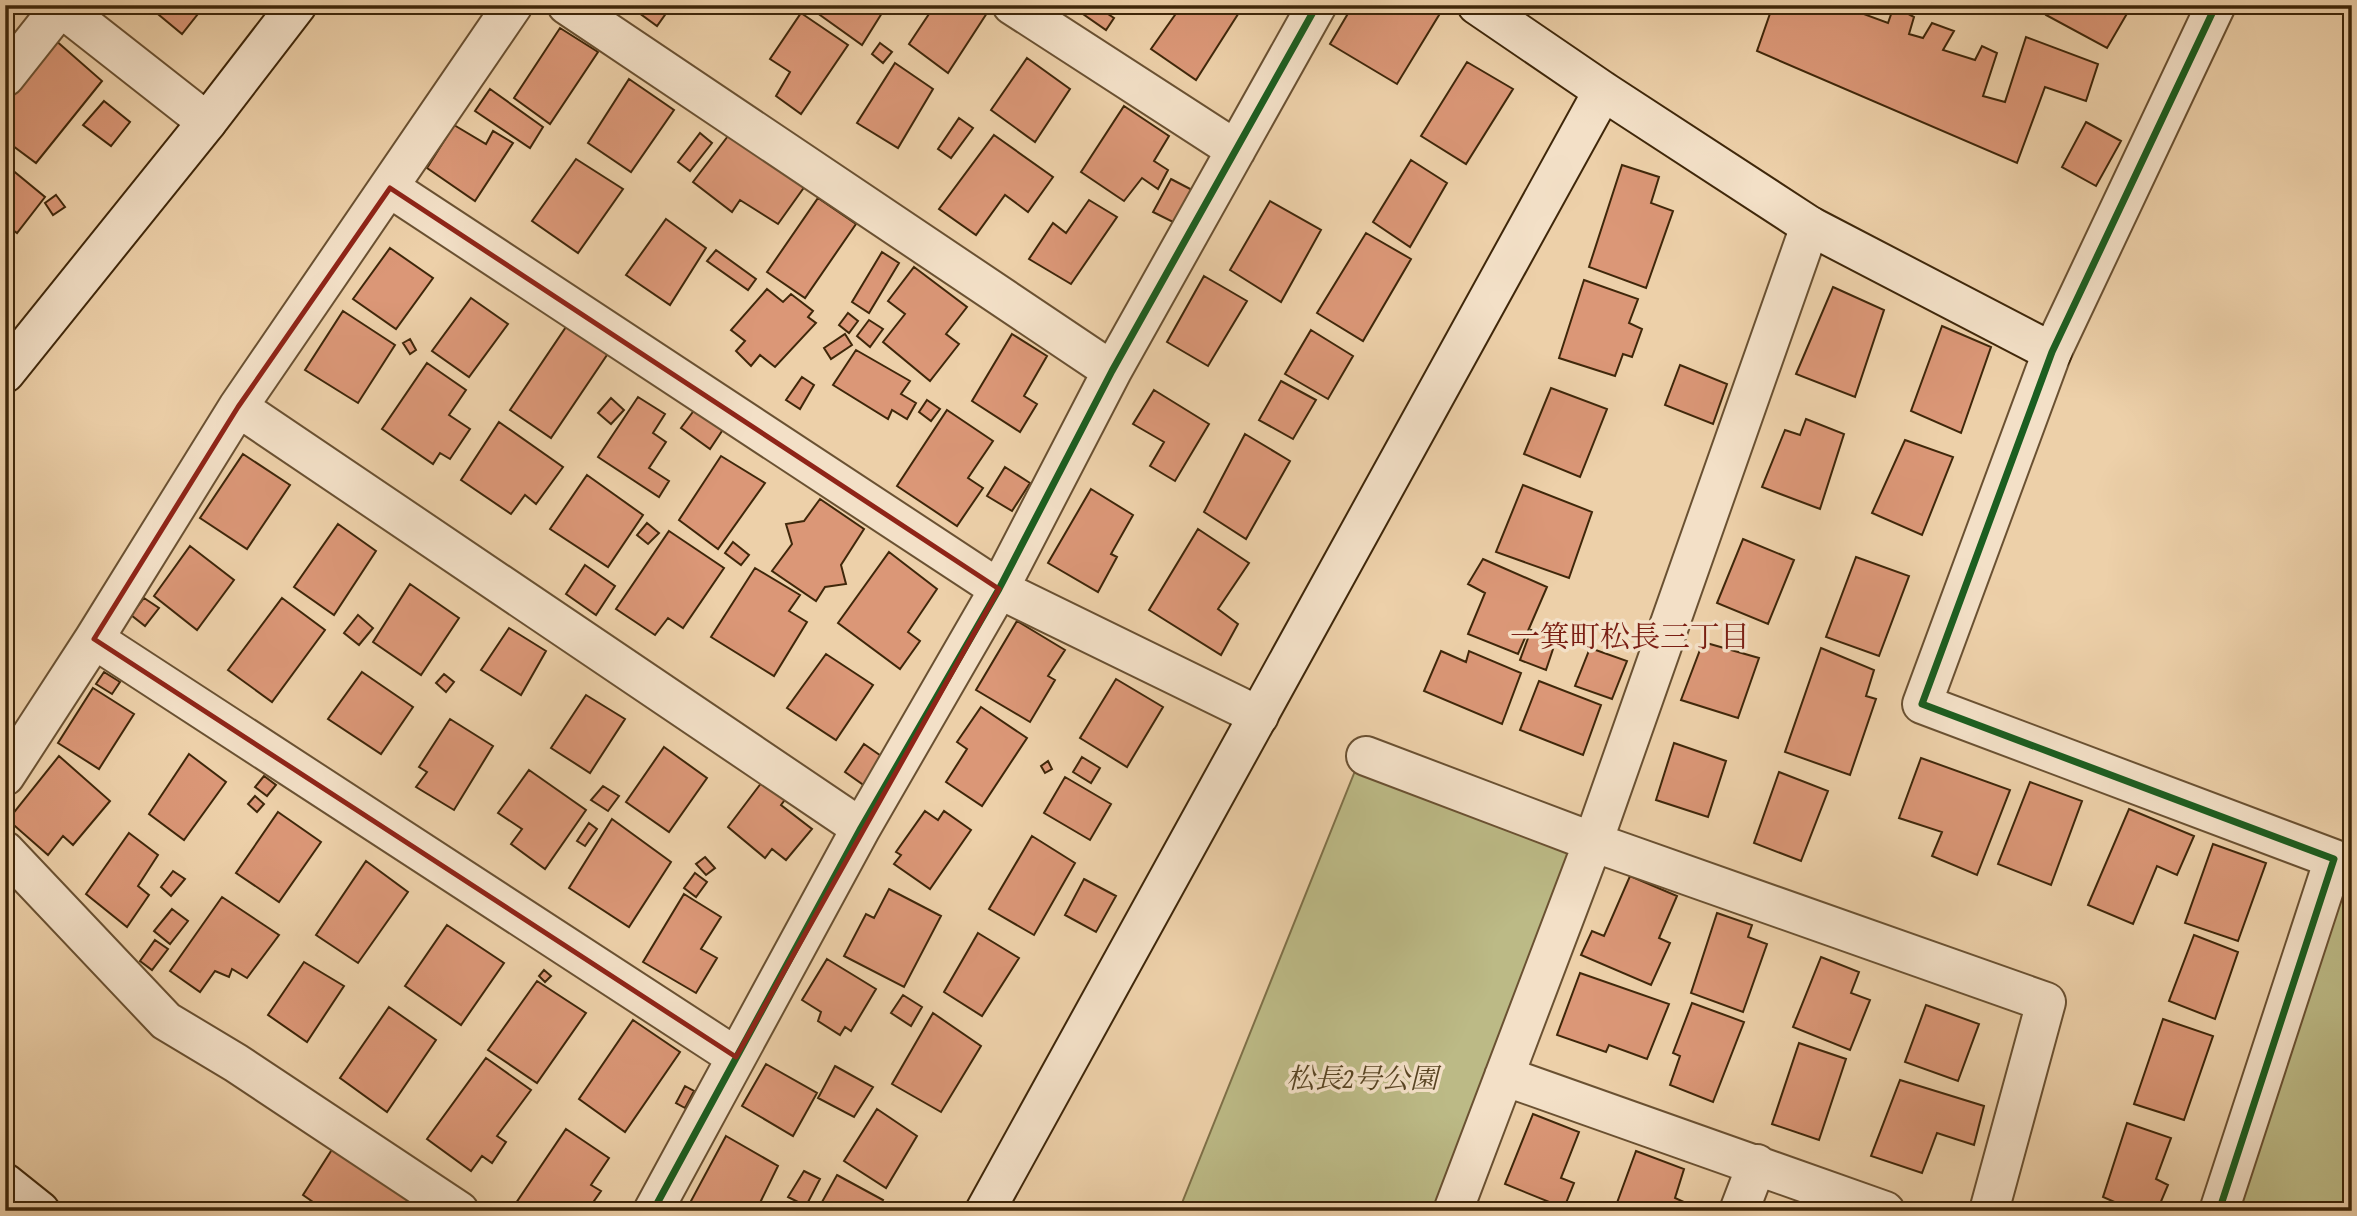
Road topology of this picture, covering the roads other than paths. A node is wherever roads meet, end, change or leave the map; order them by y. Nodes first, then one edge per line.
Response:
1 (297, 5) edge
2 (513, 5) edge
3 (567, 5) edge
4 (1012, 5) edge
5 (1317, 5) edge
6 (1477, 5) edge
7 (2216, 5) edge
8 (60, 6) edge
9 (5, 77) edge
10 (1603, 91) junction
11 (207, 122) junction
12 (1236, 150) junction
13 (390, 188) junction
14 (1810, 226) junction
15 (2052, 352) junction
16 (1112, 370) junction
17 (5, 373) edge
18 (237, 407) junction
19 (999, 589) junction
20 (94, 639) junction
21 (1259, 716) junction
22 (1365, 756) dead end
23 (5, 776) edge
24 (861, 828) junction
25 (1593, 842) junction
26 (5, 851) edge
27 (736, 1057) junction
28 (1504, 1076) junction
29 (1757, 1164) junction
30 (5, 1183) edge
31 (40, 1211) edge
32 (459, 1211) edge
33 (653, 1211) edge
34 (985, 1211) edge
35 (1453, 1211) edge
36 (1739, 1211) edge
37 (1885, 1211) edge
38 (1989, 1211) edge
39 (2219, 1211) edge

1 - 11 street
2 - 13 street
3 - 16 street
4 - 12 street
5 - 12 street
6 - 10 street
7 - 15 street
8 - 9 street
8 - 11 street
10 - 14 street
10 - 21 street
11 - 17 street
12 - 16 street
13 - 18 street
13 - 19 street
14 - 15 street
14 - 25 street
15 - 39 street
16 - 19 street
18 - 20 street
18 - 24 street
19 - 21 street
19 - 24 street
20 - 23 street
20 - 27 street
21 - 34 street
22 - 25 street
24 - 27 street
25 - 28 street
25 - 38 street
26 - 32 street
27 - 33 street
28 - 29 street
28 - 35 street
29 - 36 street
29 - 37 street
30 - 31 street

